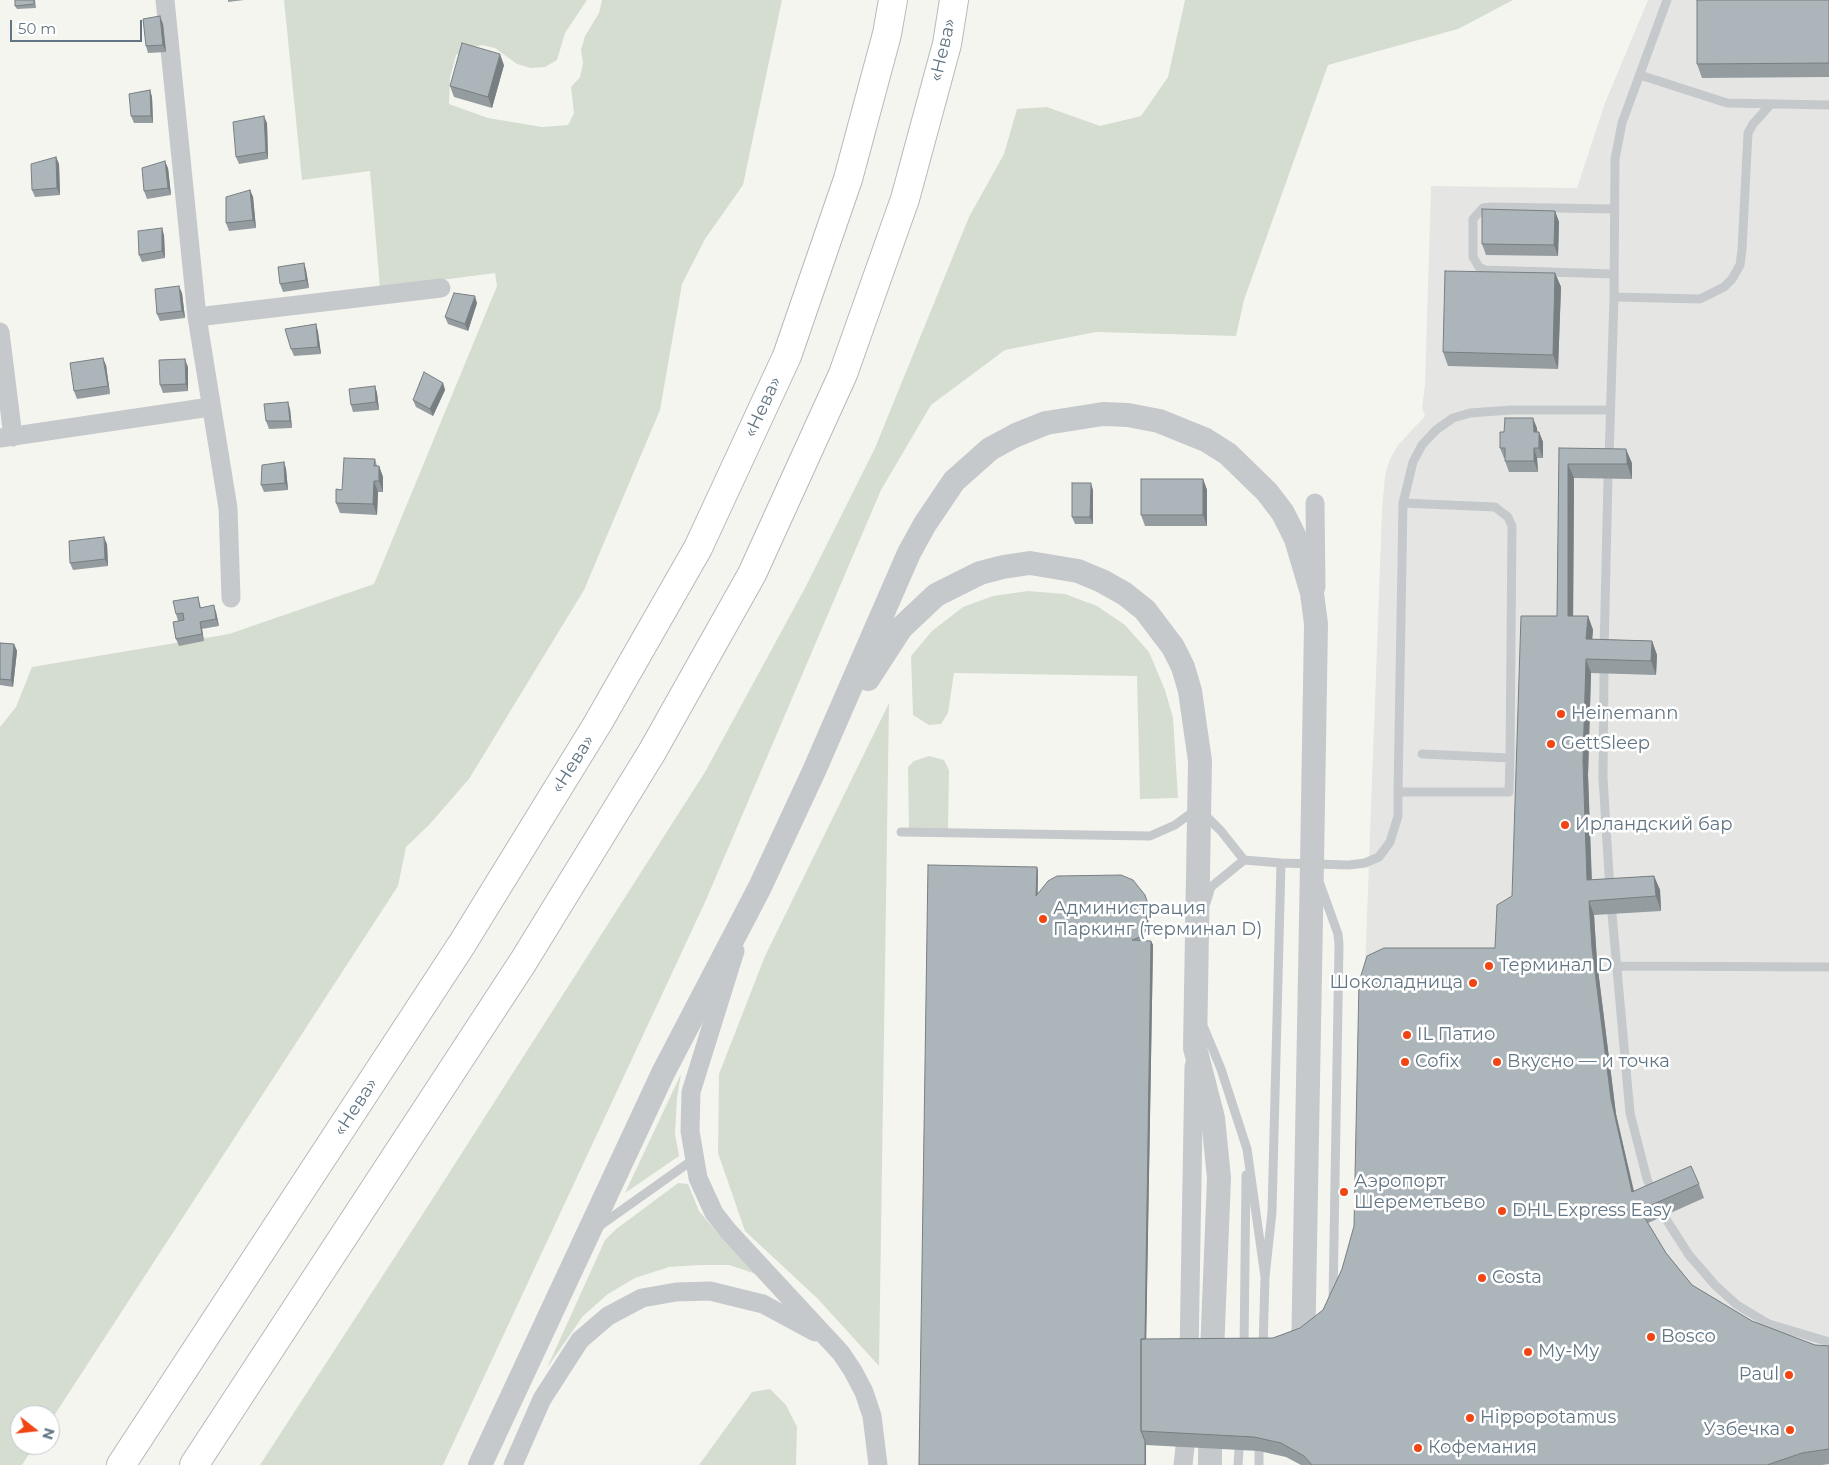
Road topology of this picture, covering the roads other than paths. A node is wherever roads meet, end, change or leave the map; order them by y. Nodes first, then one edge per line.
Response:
1 (166, 0) edge
2 (892, 0) edge
3 (954, 0) edge
4 (1667, 0) edge
5 (1640, 75) junction
6 (1771, 104) junction
7 (1829, 105) edge
8 (1615, 209) junction
9 (1614, 274) junction
10 (441, 288) dead end
11 (1614, 297) junction
12 (197, 317) junction
13 (0, 332) edge
14 (210, 407) junction
15 (1610, 410) junction
16 (7, 438) edge
17 (1608, 462) edge
18 (1608, 478) edge
19 (1315, 503) dead end
20 (1403, 503) junction
21 (231, 598) dead end
22 (1316, 624) junction
23 (1604, 653) edge
24 (1604, 673) edge
25 (1422, 754) dead end
26 (1510, 758) junction
27 (814, 771) junction
28 (1398, 792) junction
29 (1198, 808) junction
30 (901, 832) dead end
31 (1244, 860) junction
32 (1282, 863) junction
33 (1312, 863) junction
34 (760, 887) junction
35 (1611, 893) edge
36 (1612, 914) edge
37 (1197, 940) junction
38 (1615, 966) junction
39 (1829, 967) edge
40 (1195, 1048) junction
41 (1247, 1149) junction
42 (694, 1159) junction
43 (1655, 1198) edge
44 (1664, 1216) edge
45 (586, 1236) junction
46 (1265, 1276) junction
47 (1332, 1308) edge
48 (829, 1340) junction
49 (1829, 1342) edge
50 (1263, 1352) edge
51 (1188, 1353) edge
52 (1212, 1353) edge
53 (1244, 1353) edge
54 (1303, 1382) edge
55 (1239, 1450) edge
56 (1259, 1451) edge
57 (121, 1465) edge
58 (194, 1465) edge
59 (480, 1465) edge
60 (513, 1465) edge
61 (878, 1465) edge
62 (1238, 1465) edge
63 (1259, 1465) edge

1 - 12 street
2 - 57 highway, «Нева»
3 - 58 highway, «Нева»
4 - 5 lane
5 - 6 lane
5 - 8 lane
6 - 7 lane
6 - 11 lane
8 - 9 lane
8 - 9 lane
9 - 11 lane
10 - 12 street
11 - 15 lane
12 - 14 street
13 - 16 street
14 - 16 street
14 - 21 street
15 - 17 lane
15 - 20 lane
18 - 23 lane
19 - 22 street
20 - 26 lane
20 - 28 lane
22 - 27 street
22 - 33 street
24 - 35 lane
25 - 26 lane
26 - 28 lane
27 - 29 street
27 - 34 street
28 - 32 lane
29 - 30 lane
29 - 31 lane
29 - 37 street
31 - 32 lane
31 - 37 lane
32 - 46 lane
33 - 47 lane, bridge
33 - 54 street, bridge
34 - 42 street
34 - 45 street
36 - 38 lane
37 - 40 street
37 - 41 lane
38 - 39 lane
38 - 43 lane
40 - 51 street
40 - 52 street
41 - 46 lane
41 - 53 lane
42 - 45 lane
42 - 48 street
44 - 49 lane
45 - 59 street
46 - 50 lane
48 - 60 street
48 - 61 street
55 - 62 lane
56 - 63 lane

